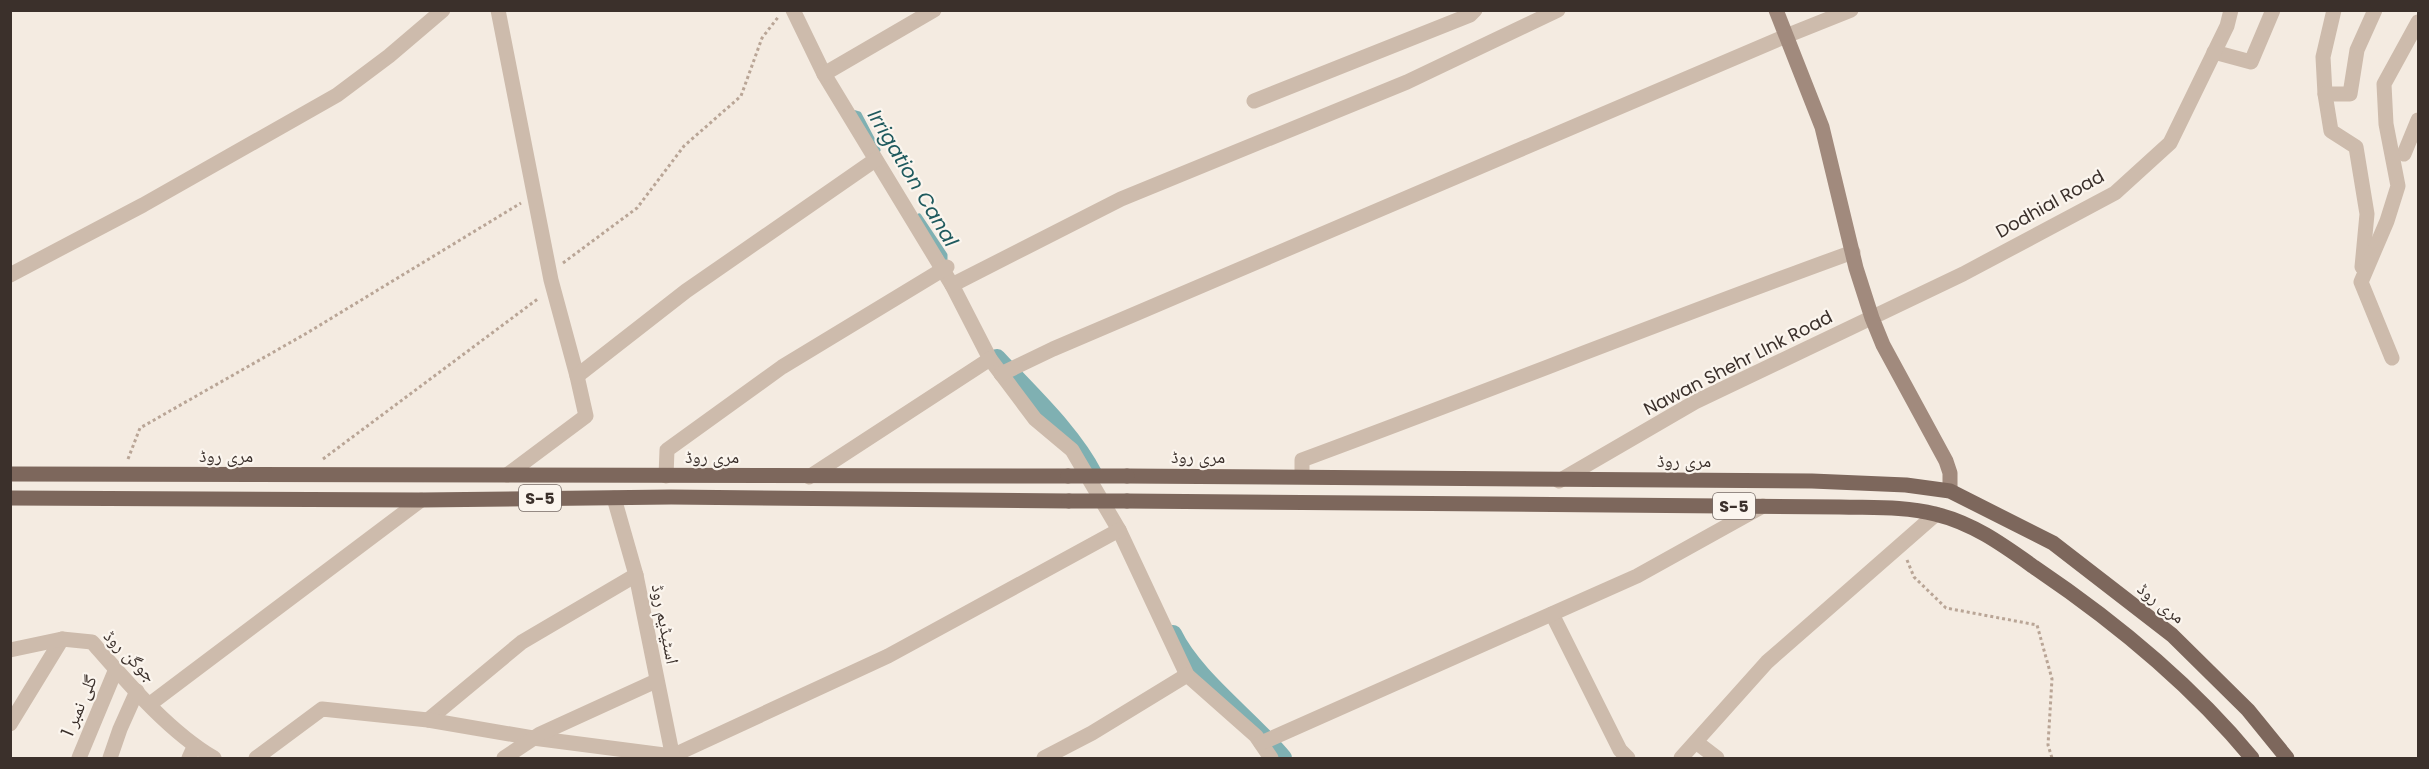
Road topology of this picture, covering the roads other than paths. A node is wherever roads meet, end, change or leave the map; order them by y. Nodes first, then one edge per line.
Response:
1 (442, 10) edge
2 (498, 10) edge
3 (793, 10) edge
4 (934, 10) edge
5 (1475, 10) edge
6 (1558, 10) edge
7 (1776, 10) edge
8 (1851, 10) edge
9 (2231, 10) edge
10 (2273, 10) edge
11 (2334, 10) edge
12 (2375, 10) edge
13 (2418, 21) edge
14 (1786, 36) junction
15 (2214, 52) junction
16 (824, 74) junction
17 (2325, 94) junction
18 (1254, 101) dead end
19 (2418, 120) edge
20 (2405, 155) edge
21 (875, 160) junction
22 (1853, 252) junction
23 (945, 268) junction
24 (10, 275) edge
25 (2361, 282) junction
26 (952, 285) junction
27 (1872, 318) junction
28 (2392, 358) dead end
29 (990, 359) junction
30 (1001, 374) junction
31 (578, 376) junction
32 (10, 474) edge
33 (507, 475) junction
34 (396, 476) junction
35 (666, 476) junction
36 (1302, 476) junction
37 (791, 477) junction
38 (809, 477) junction
39 (1559, 481) junction
40 (1950, 491) junction
41 (10, 498) edge
42 (614, 498) junction
43 (791, 499) junction
44 (396, 500) junction
45 (421, 500) junction
46 (1763, 506) junction
47 (1936, 514) junction
48 (1119, 530) junction
49 (636, 575) junction
50 (1552, 614) junction
51 (62, 639) junction
52 (10, 650) edge
53 (116, 669) junction
54 (1187, 675) junction
55 (656, 681) junction
56 (137, 691) junction
57 (150, 704) junction
58 (428, 720) junction
59 (10, 724) edge
60 (533, 738) junction
61 (1696, 742) junction
62 (1261, 743) junction
63 (192, 753) edge
64 (672, 757) edge
65 (79, 759) edge
66 (110, 759) edge
67 (214, 759) edge
68 (256, 759) edge
69 (504, 759) edge
70 (1044, 759) edge
71 (1271, 759) edge
72 (1628, 759) edge
73 (1681, 759) edge
74 (1717, 759) edge
75 (2252, 759) edge
76 (2287, 759) edge

1 - 24 street
2 - 31 street
3 - 16 street
4 - 16 street
5 - 18 street
6 - 26 street
7 - 14 main road
8 - 14 street
9 - 15 street, Dodhial Road
10 - 15 street
11 - 17 street
12 - 17 street
13 - 20 street
14 - 22 main road
14 - 30 street
15 - 27 street, Dodhial Road
16 - 21 street
17 - 25 street
19 - 20 street
20 - 25 street
21 - 23 street
21 - 31 street
22 - 27 main road
22 - 36 street
23 - 26 street
23 - 35 street
25 - 28 street
26 - 29 street
27 - 39 street, Nawan Shehr LInk Road
27 - 40 main road
29 - 30 street
29 - 38 street
30 - 48 street
31 - 33 street
32 - 34 main road, مری روڈ / S-5
33 - 34 main road, مری روڈ / S-5
33 - 35 main road, مری روڈ / S-5
34 - 44 main road
35 - 37 main road, مری روڈ / S-5
36 - 38 main road, مری روڈ / S-5, bridge
36 - 39 main road, مری روڈ / S-5
37 - 38 main road, مری روڈ / S-5
37 - 43 main road
39 - 40 main road, مری روڈ / S-5
40 - 76 main road, مری روڈ / S-5
41 - 44 main road, S-5
42 - 43 main road, S-5
42 - 45 main road, S-5
42 - 49 street, اسٹیڈیم روڈ
43 - 46 main road, S-5, bridge
44 - 45 main road, S-5
45 - 57 street
46 - 47 main road, S-5
46 - 50 street
47 - 61 street
47 - 75 main road, S-5
48 - 54 street
48 - 64 street
49 - 55 street, اسٹیڈیم روڈ
49 - 58 street
50 - 62 street
50 - 72 street
51 - 52 street, جوگن روڈ
51 - 53 street, جوگن روڈ
51 - 59 street
53 - 56 street, جوگن روڈ
53 - 65 street, گلی نمبر 1
54 - 62 street
54 - 70 street
55 - 60 street
55 - 64 street, اسٹیڈیم روڈ
56 - 57 street, جوگن روڈ
56 - 66 street
57 - 63 street, جوگن روڈ
58 - 60 street
58 - 68 street
60 - 64 street
60 - 69 street
61 - 73 street
61 - 74 street
62 - 71 street
63 - 67 street, جوگن روڈ

